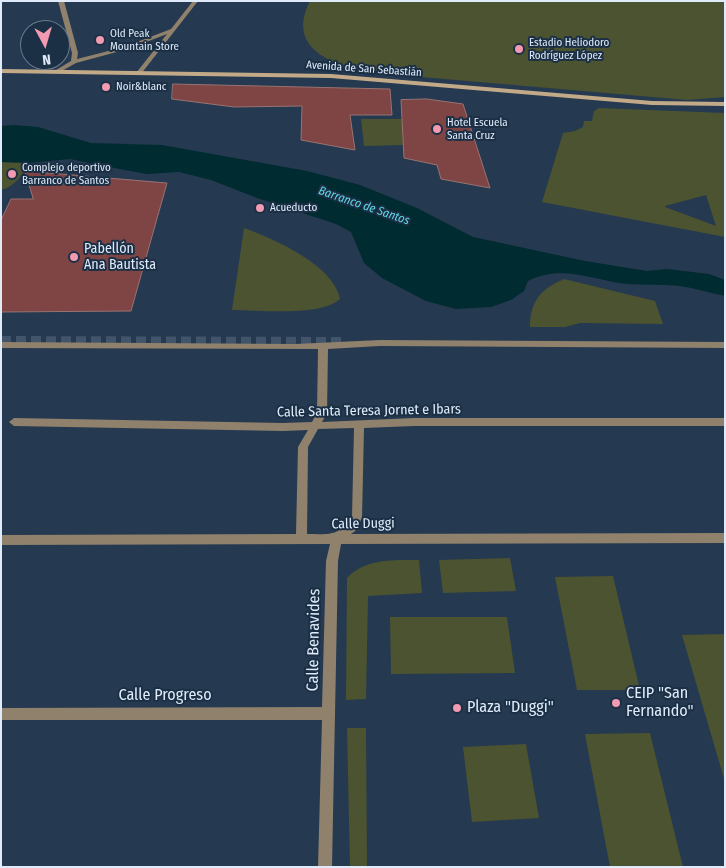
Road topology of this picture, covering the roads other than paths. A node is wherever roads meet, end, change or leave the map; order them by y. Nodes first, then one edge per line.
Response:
1 (61, 1) edge
2 (196, 1) edge
3 (170, 31) junction
4 (74, 62) junction
5 (1, 71) edge
6 (58, 72) junction
7 (139, 73) junction
8 (725, 104) edge
9 (1, 345) edge
10 (725, 345) edge
11 (323, 347) junction
12 (14, 422) dead end
13 (725, 422) edge
14 (359, 424) junction
15 (314, 426) junction
16 (725, 538) edge
17 (301, 539) junction
18 (1, 540) edge
19 (336, 540) junction
20 (329, 713) junction
21 (1, 714) edge
22 (325, 867) edge

1 - 4 street
2 - 3 street
3 - 4 street
3 - 7 street
4 - 6 street
5 - 6 street, Avenida de San Sebastián
6 - 7 street, Avenida de San Sebastián
7 - 8 street, Avenida de San Sebastián
9 - 11 street
10 - 11 street
11 - 15 street
12 - 15 street, Calle Santa Teresa Jornet e Ibars
13 - 14 street, Calle Santa Teresa Jornet e Ibars
14 - 15 street, Calle Santa Teresa Jornet e Ibars
14 - 19 street
15 - 17 street
16 - 19 street, Calle Duggi
17 - 18 street, Calle Duggi
17 - 19 street, Calle Duggi
19 - 20 street, Calle Benavides
20 - 21 street, Calle Progreso
20 - 22 street, Calle Benavides

